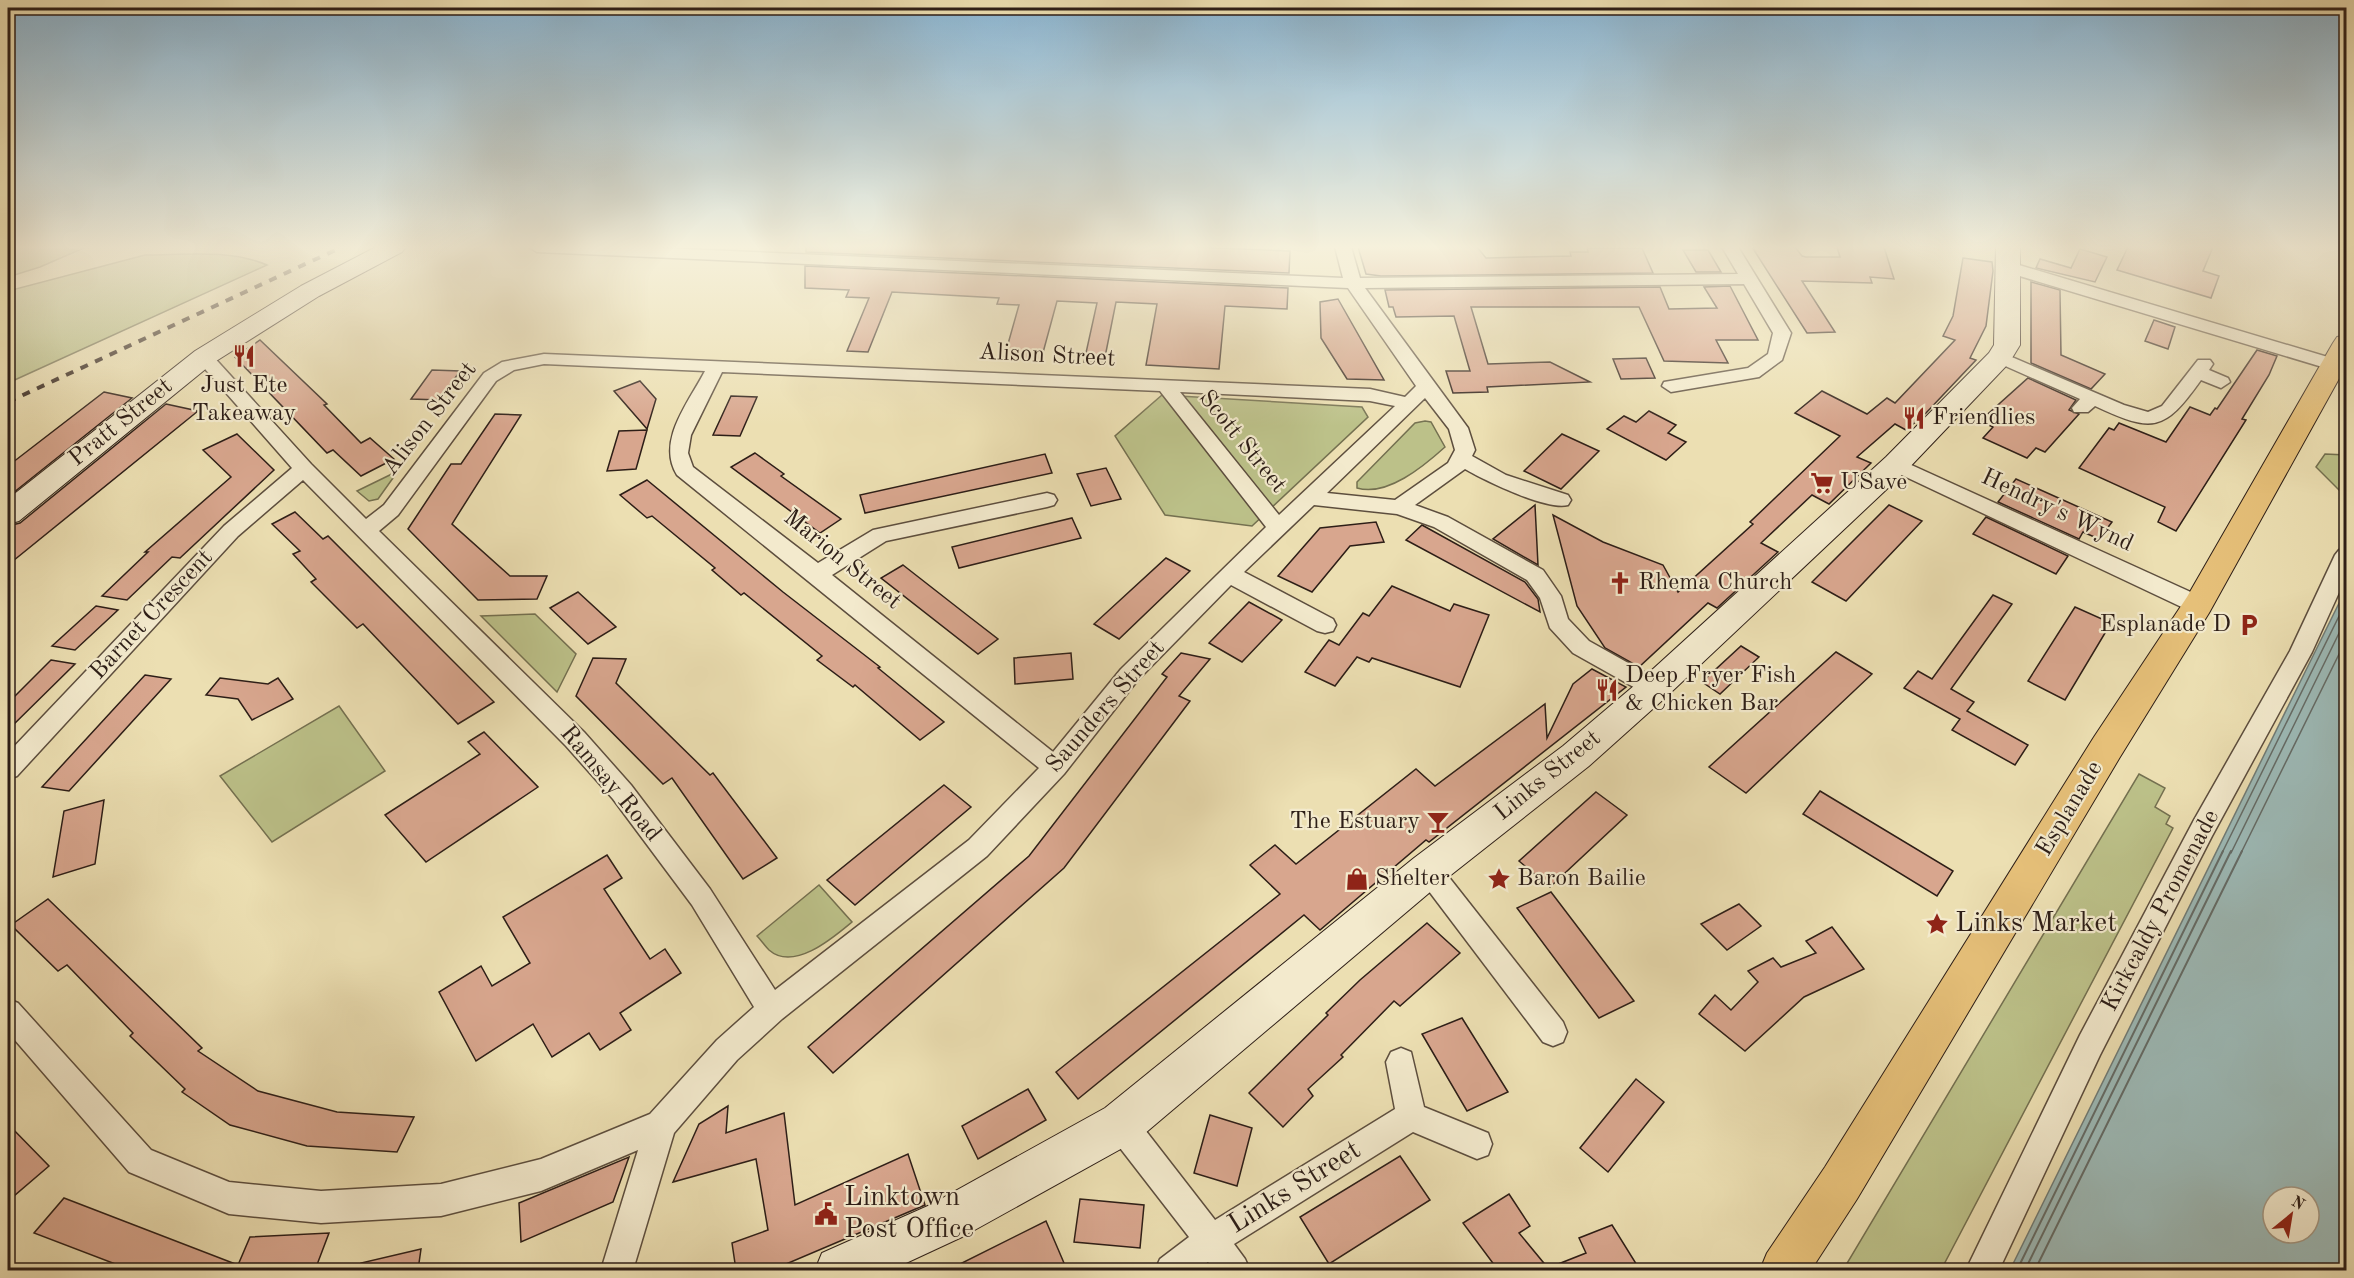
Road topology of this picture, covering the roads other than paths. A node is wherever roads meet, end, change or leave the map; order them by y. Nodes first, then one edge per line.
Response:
1 (285, 307) edge
2 (1370, 307) edge
3 (1766, 307) edge
4 (2007, 307) edge
5 (2178, 307) edge
6 (2341, 354) edge
7 (204, 357) junction
8 (2000, 357) junction
9 (717, 365) junction
10 (2222, 382) dead end
11 (1671, 386) dead end
12 (1166, 387) junction
13 (1426, 387) junction
14 (1408, 403) junction
15 (1461, 458) junction
16 (1896, 464) junction
17 (304, 469) junction
18 (1310, 498) junction
19 (1047, 500) dead end
20 (1561, 500) dead end
21 (1400, 507) junction
22 (8, 514) edge
23 (1279, 529) junction
24 (365, 531) junction
25 (2346, 555) edge
26 (817, 574) junction
27 (1229, 574) junction
28 (2198, 605) junction
29 (1325, 625) dead end
30 (1654, 688) junction
31 (1055, 767) junction
32 (8, 769) edge
33 (1428, 870) junction
34 (772, 1010) junction
35 (8, 1012) edge
36 (1553, 1032) dead end
37 (1401, 1062) dead end
38 (1411, 1116) junction
39 (1121, 1124) junction
40 (661, 1125) junction
41 (1478, 1144) dead end
42 (1210, 1241) junction
43 (617, 1270) edge
44 (839, 1270) edge
45 (1172, 1270) edge
46 (1234, 1270) edge
47 (1784, 1270) edge
48 (1982, 1270) edge

1 - 7 street, Pratt Street
2 - 13 street
3 - 11 street
4 - 8 street, Links Street
5 - 6 street
6 - 28 main road, Esplanade
7 - 17 street, Ramsay Road
7 - 22 street, Pratt Street
8 - 10 street
8 - 16 street, Links Street
9 - 12 street, Alison Street
9 - 24 street, Alison Street
9 - 26 street, Marion Street
12 - 14 street, Alison Street
12 - 23 street, Scott Street
13 - 14 street, Saunders Street
13 - 15 street
14 - 18 street, Saunders Street
15 - 20 street
15 - 21 street
16 - 28 street, Hendry's Wynd
16 - 30 street, Links Street
17 - 24 street, Ramsay Road
17 - 32 street, Barnet Crescent
18 - 21 street
18 - 23 street, Saunders Street
19 - 26 street
21 - 30 street
23 - 27 street, Saunders Street
24 - 34 street, Ramsay Road
25 - 48 street, Kirkcaldy Promenade
26 - 31 street, Marion Street
27 - 29 street
27 - 31 street, Saunders Street
28 - 47 main road, Esplanade
30 - 33 street, Links Street
31 - 34 street, Saunders Street
33 - 36 street
33 - 39 street, Links Street
34 - 40 street
35 - 40 street
37 - 38 street
38 - 41 street
38 - 42 street, Links Street
39 - 42 street, Links Street
39 - 44 street, Links Street
40 - 43 street
42 - 45 street, Links Street
42 - 46 street, Links Street

